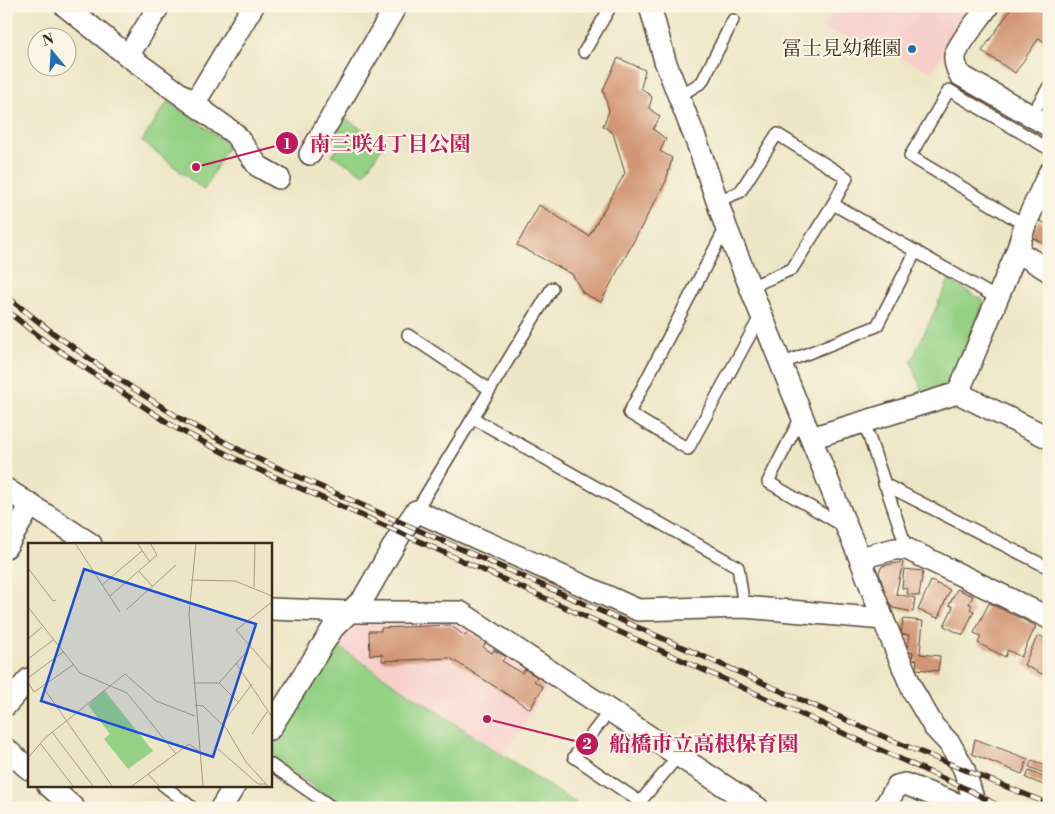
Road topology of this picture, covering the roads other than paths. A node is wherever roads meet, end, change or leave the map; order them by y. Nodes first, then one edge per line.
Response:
1 (65, 6) edge
2 (160, 6) edge
3 (253, 6) edge
4 (396, 6) edge
5 (611, 6) edge
6 (650, 6) edge
7 (988, 6) edge
8 (733, 20) dead end
9 (584, 52) dead end
10 (128, 56) junction
11 (1049, 86) edge
12 (679, 96) junction
13 (194, 104) junction
14 (1040, 121) edge
15 (1049, 149) edge
16 (310, 154) dead end
17 (1049, 173) edge
18 (278, 178) dead end
19 (717, 201) junction
20 (833, 204) junction
21 (1026, 225) junction
22 (726, 227) junction
23 (1017, 251) junction
24 (916, 252) junction
25 (1049, 271) edge
26 (750, 287) junction
27 (552, 288) dead end
28 (997, 298) junction
29 (761, 315) junction
30 (408, 335) dead end
31 (782, 364) junction
32 (489, 390) junction
33 (958, 393) junction
34 (802, 416) junction
35 (473, 418) junction
36 (864, 422) junction
37 (811, 438) junction
38 (1049, 438) edge
39 (884, 484) junction
40 (6, 489) edge
41 (31, 505) junction
42 (416, 511) junction
43 (847, 528) junction
44 (89, 543) edge
45 (6, 547) edge
46 (907, 549) junction
47 (860, 558) junction
48 (1049, 568) edge
49 (744, 607) junction
50 (271, 609) edge
51 (350, 612) junction
52 (1048, 613) edge
53 (883, 619) junction
54 (28, 680) edge
55 (6, 705) edge
56 (610, 710) junction
57 (271, 728) edge
58 (6, 750) edge
59 (679, 755) junction
60 (271, 765) edge
61 (28, 768) edge
62 (49, 786) edge
63 (164, 786) edge
64 (234, 786) edge
65 (74, 808) edge
66 (193, 808) edge
67 (221, 808) edge
68 (333, 808) edge
69 (758, 808) edge
70 (884, 808) edge
71 (968, 808) edge
72 (976, 808) edge

1 - 10 street
2 - 10 street
3 - 13 street
4 - 16 street
5 - 9 lane
6 - 12 street
7 - 14 street
8 - 12 lane
10 - 13 street
11 - 14 lane
12 - 19 street
13 - 18 street
15 - 21 lane
17 - 21 street
19 - 20 lane
19 - 22 street
20 - 24 lane
20 - 26 lane
21 - 23 street
22 - 26 street
22 - 29 lane
23 - 25 street
23 - 28 street
24 - 28 lane
24 - 31 lane
26 - 29 street
27 - 32 lane
28 - 33 street
29 - 31 street
30 - 32 lane
31 - 34 street
32 - 35 lane
33 - 36 street
33 - 38 street
34 - 37 street
34 - 43 lane
35 - 42 lane
35 - 49 lane
36 - 37 street
36 - 39 lane
37 - 43 street
39 - 46 lane
39 - 48 lane
40 - 41 street
41 - 44 street
41 - 45 street
42 - 49 street
42 - 51 street
43 - 47 street
46 - 47 street
46 - 52 street
47 - 53 street
49 - 53 street
50 - 51 street
51 - 56 street
51 - 57 street
53 - 72 street
54 - 55 street
56 - 59 street
56 - 59 lane
58 - 61 street
59 - 69 street
60 - 68 lane
62 - 65 street
63 - 66 lane
64 - 67 street
70 - 71 street

